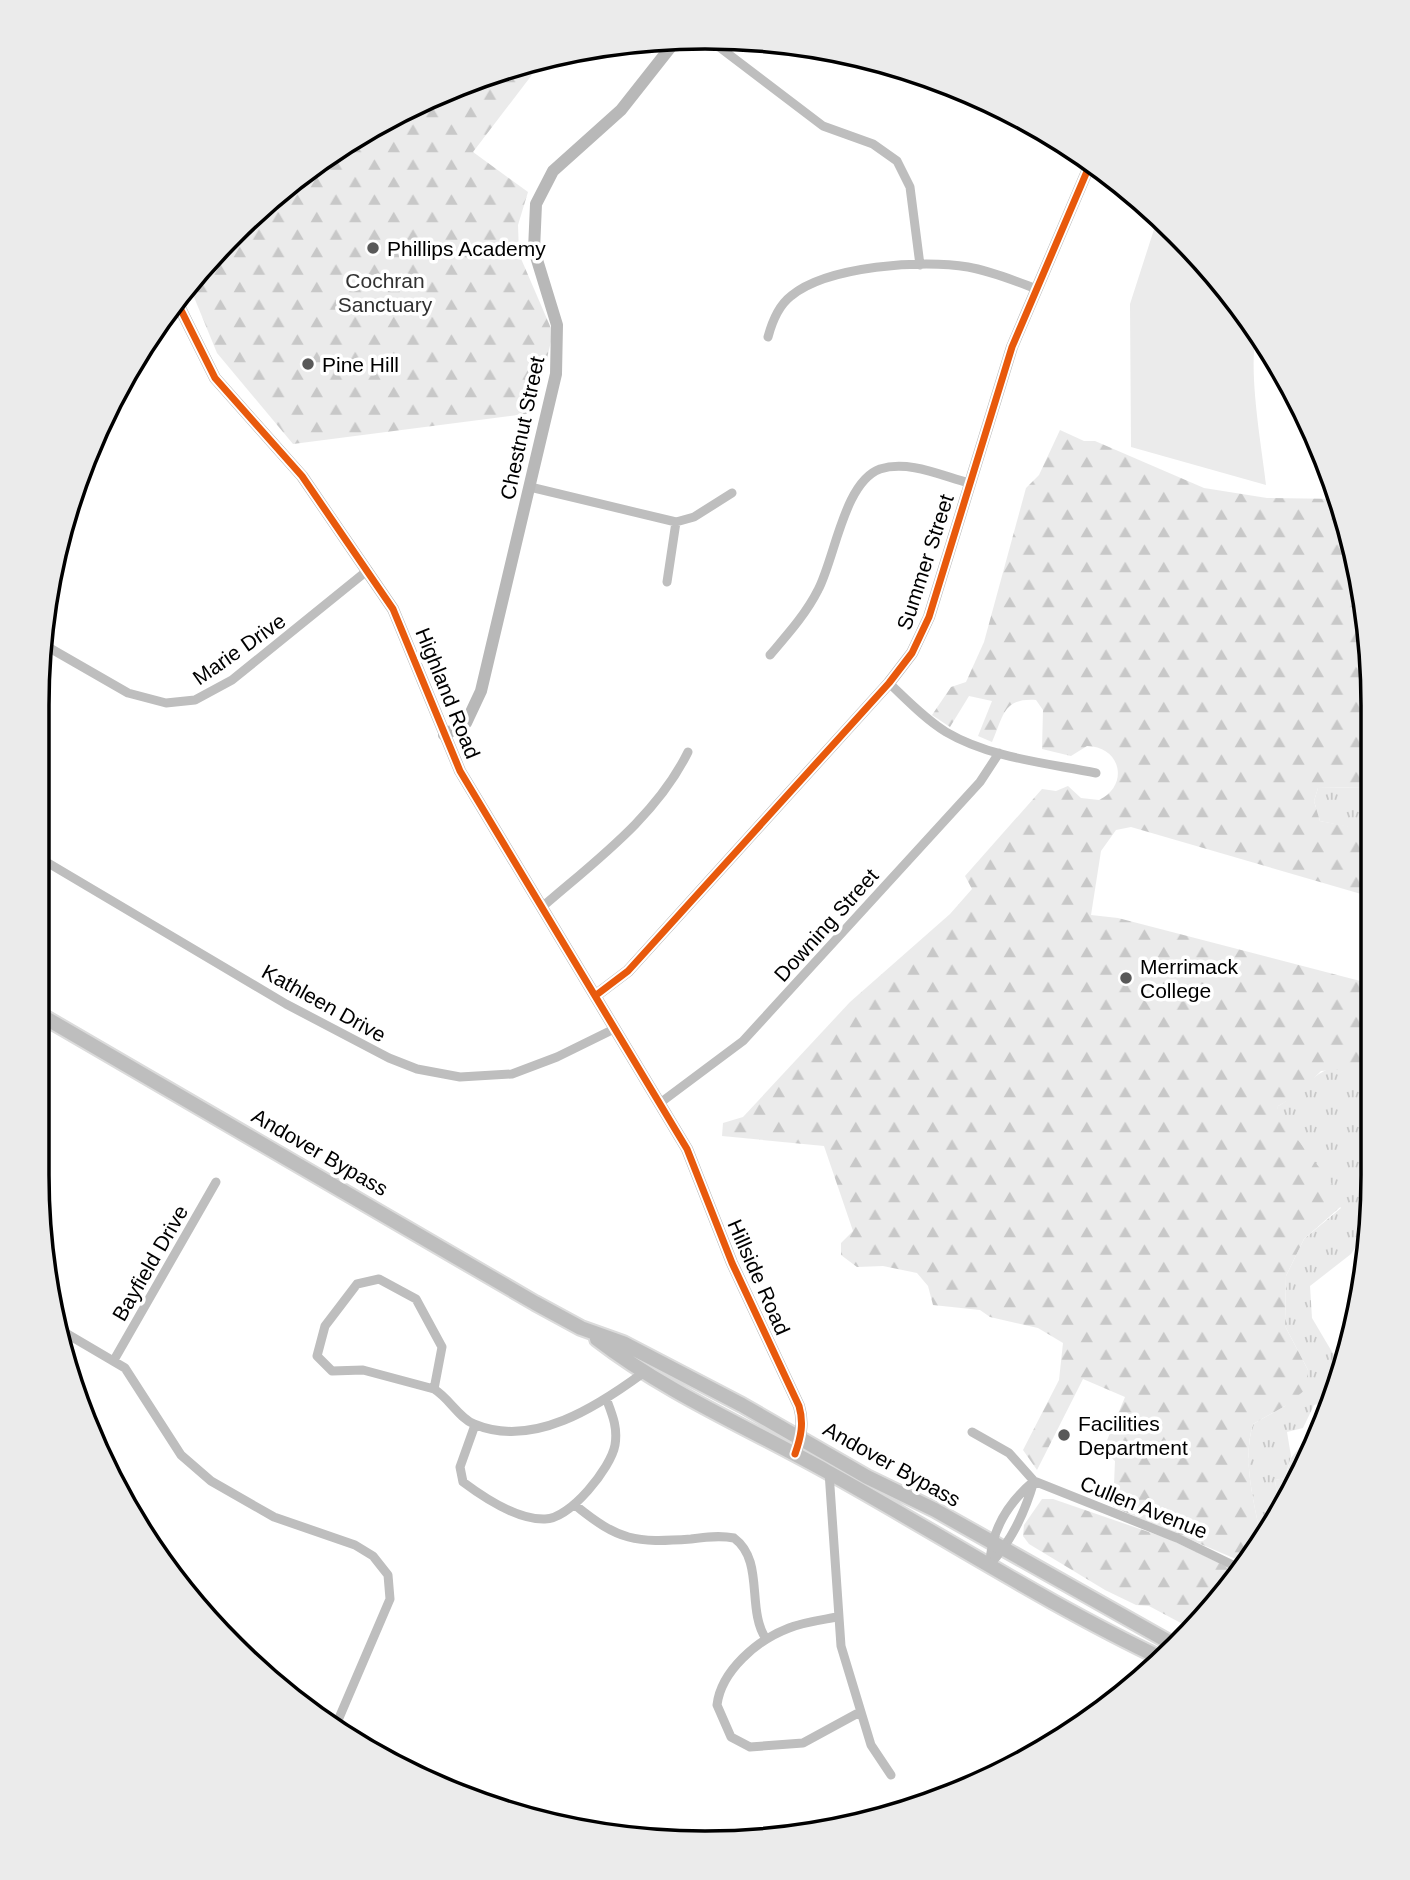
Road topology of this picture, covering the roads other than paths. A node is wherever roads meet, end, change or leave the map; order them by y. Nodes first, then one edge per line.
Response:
1 (722, 49) edge
2 (669, 50) edge
3 (1086, 172) edge
4 (920, 265) junction
5 (1034, 288) junction
6 (181, 311) edge
7 (768, 337) dead end
8 (969, 484) junction
9 (530, 487) junction
10 (732, 493) dead end
11 (676, 522) junction
12 (368, 570) junction
13 (667, 582) dead end
14 (52, 649) edge
15 (770, 655) dead end
16 (889, 683) junction
17 (444, 734) junction
18 (688, 752) dead end
19 (999, 753) junction
20 (1096, 774) dead end
21 (49, 864) edge
22 (541, 908) junction
23 (595, 996) junction
24 (49, 1020) edge
25 (614, 1029) junction
26 (660, 1103) junction
27 (669, 1118) joint
28 (215, 1182) dead end
29 (581, 1328) junction
30 (69, 1335) edge
31 (114, 1360) junction
32 (643, 1373) junction
33 (434, 1389) junction
34 (606, 1398) junction
35 (475, 1425) junction
36 (972, 1432) dead end
37 (801, 1438) junction
38 (795, 1454) junction
39 (833, 1457) junction
40 (829, 1472) junction
41 (1034, 1481) junction
42 (575, 1505) junction
43 (991, 1542) junction
44 (1004, 1549) junction
45 (990, 1564) junction
46 (1232, 1565) edge
47 (837, 1617) junction
48 (766, 1639) junction
49 (1167, 1641) edge
50 (1153, 1654) edge
51 (860, 1712) junction
52 (339, 1718) edge
53 (891, 1775) dead end

1 - 4 street
2 - 9 street, Chestnut Street
3 - 5 street, Summer Street
4 - 5 street
4 - 7 street
5 - 8 street, Summer Street
6 - 12 street, Highland Road
8 - 15 street
8 - 16 street, Summer Street
9 - 11 street
9 - 17 street, Chestnut Street
10 - 11 street
11 - 13 street
12 - 14 street, Marie Drive
12 - 17 street, Highland Road
16 - 19 street
16 - 23 street, Summer Street
17 - 22 street, Highland Road
18 - 22 street
19 - 20 street
19 - 26 street, Downing Street
21 - 25 street, Kathleen Drive
22 - 23 street, Highland Road
23 - 25 street, Highland Road
24 - 29 main road, Andover Bypass
25 - 26 street, Highland Road
26 - 27 street, Highland Road
27 - 37 street, Hillside Road
28 - 31 street, Bayfield Drive
29 - 32 main road, Andover Bypass
29 - 37 main road, Andover Bypass
30 - 31 street
31 - 52 street
32 - 34 street
32 - 38 main road, Andover Bypass
33 - 33 street
33 - 35 street
34 - 35 street
34 - 42 street
35 - 42 street
36 - 41 street
37 - 38 street, Hillside Road
37 - 39 main road, Andover Bypass
38 - 40 main road, Andover Bypass
39 - 40 street
39 - 43 main road, Andover Bypass
40 - 45 main road, Andover Bypass
40 - 47 street
41 - 43 street
41 - 44 street
41 - 46 street, Cullen Avenue
42 - 48 street
43 - 44 main road, Andover Bypass
43 - 45 street
44 - 45 street
44 - 49 main road, Andover Bypass
45 - 50 main road, Andover Bypass
47 - 48 street
47 - 51 street
48 - 51 street
51 - 53 street

